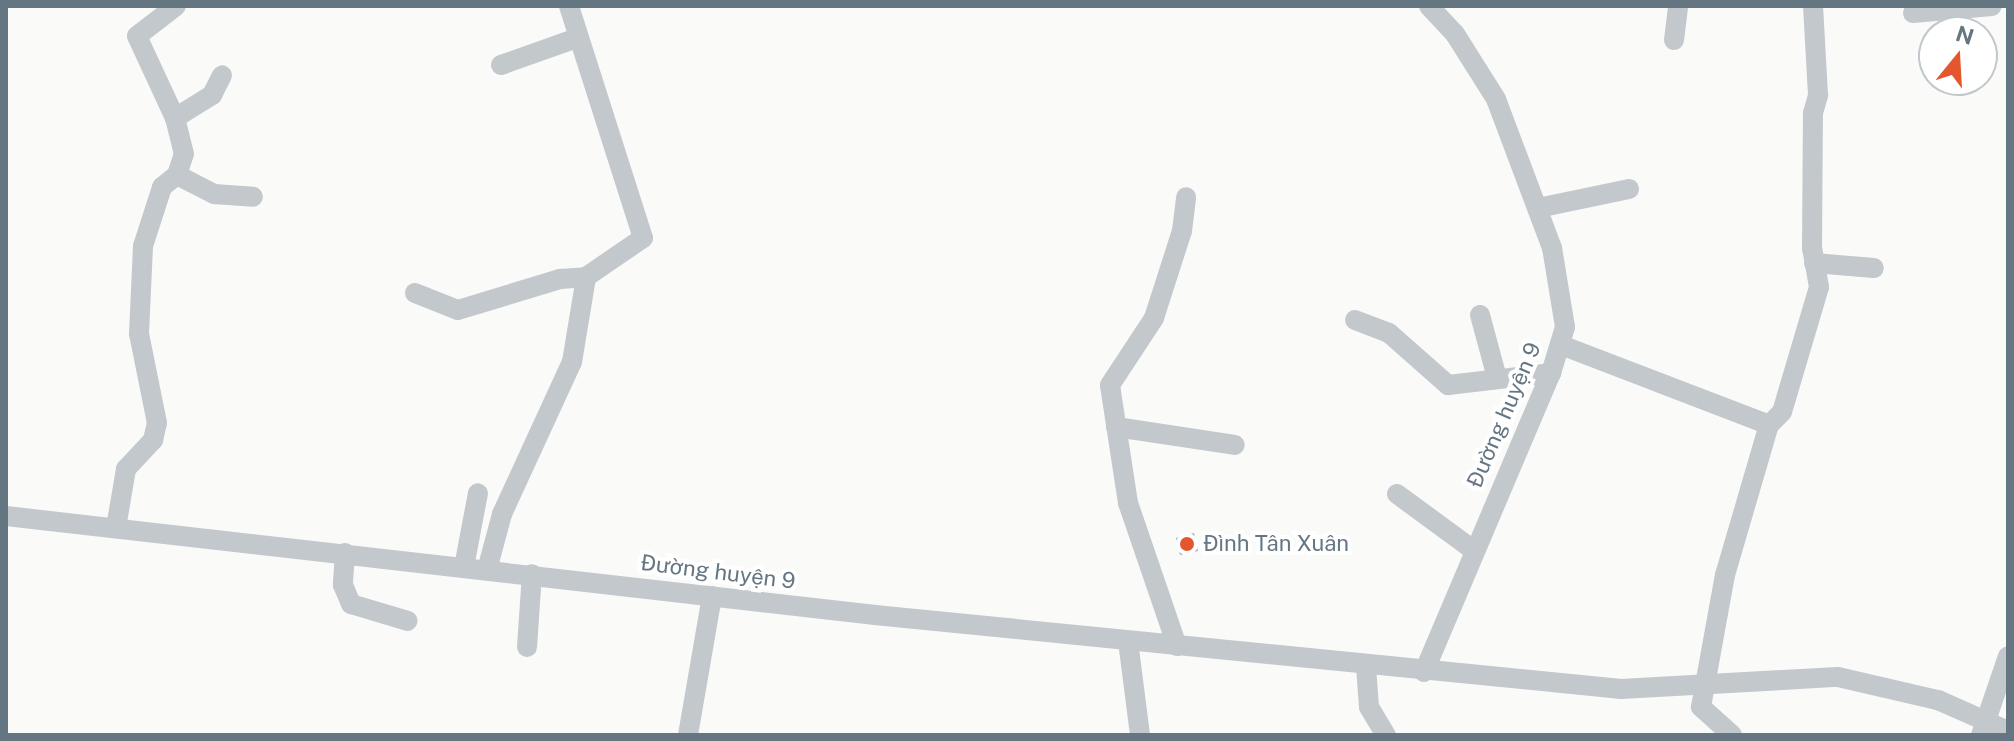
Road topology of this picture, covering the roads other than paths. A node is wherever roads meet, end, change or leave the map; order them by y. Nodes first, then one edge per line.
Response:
1 (176, 6) edge
2 (569, 6) edge
3 (1429, 6) edge
4 (1678, 6) edge
5 (1813, 6) edge
6 (1992, 6) edge
7 (1913, 13) dead end
8 (577, 38) junction
9 (1674, 40) dead end
10 (501, 65) dead end
11 (222, 75) dead end
12 (175, 118) junction
13 (177, 175) junction
14 (1629, 189) dead end
15 (253, 197) dead end
16 (1186, 197) dead end
17 (1538, 208) junction
18 (1814, 263) junction
19 (1874, 268) dead end
20 (586, 277) junction
21 (415, 293) dead end
22 (1480, 315) dead end
23 (1355, 320) dead end
24 (1561, 345) junction
25 (1551, 373) junction
26 (1497, 378) junction
27 (1769, 425) junction
28 (1116, 427) junction
29 (1235, 445) dead end
30 (478, 493) dead end
31 (1397, 494) dead end
32 (6, 516) edge
33 (116, 528) junction
34 (1472, 549) junction
35 (345, 553) junction
36 (464, 567) junction
37 (487, 570) junction
38 (532, 574) junction
39 (712, 596) junction
40 (408, 621) dead end
41 (1128, 641) junction
42 (1177, 646) junction
43 (527, 647) dead end
44 (2008, 656) edge
45 (1366, 666) junction
46 (1424, 672) junction
47 (1704, 688) junction
48 (1984, 728) edge
49 (2008, 731) edge
50 (688, 735) edge
51 (1140, 735) edge
52 (1386, 735) edge
53 (1732, 735) edge

1 - 12 street
2 - 8 street
3 - 17 street, Đường huyện 9
4 - 9 street
5 - 18 street
6 - 7 street
8 - 10 street
8 - 20 street
11 - 12 street
12 - 13 street
13 - 15 street
13 - 33 street
14 - 17 street
16 - 28 street
17 - 24 street, Đường huyện 9
18 - 19 street
18 - 27 street
20 - 21 street
20 - 37 street
22 - 26 street
23 - 26 street
24 - 25 street, Đường huyện 9
24 - 27 street
25 - 26 street
25 - 34 street, Đường huyện 9
27 - 47 street
28 - 29 street
28 - 42 street
30 - 36 street
31 - 34 street
32 - 33 street, Đường huyện 9
33 - 35 street, Đường huyện 9
34 - 46 street, Đường huyện 9
35 - 36 street, Đường huyện 9
35 - 40 street
36 - 37 street, Đường huyện 9
37 - 38 street, Đường huyện 9
38 - 39 street, Đường huyện 9
38 - 43 street
39 - 41 street, Đường huyện 9
39 - 50 street
41 - 42 street, Đường huyện 9
41 - 51 street
42 - 45 street, Đường huyện 9
44 - 48 street
45 - 46 street, Đường huyện 9
45 - 52 street
46 - 47 street, Đường huyện 9
47 - 48 street, Đường huyện 9
47 - 53 street
48 - 49 street, Đường huyện 9

